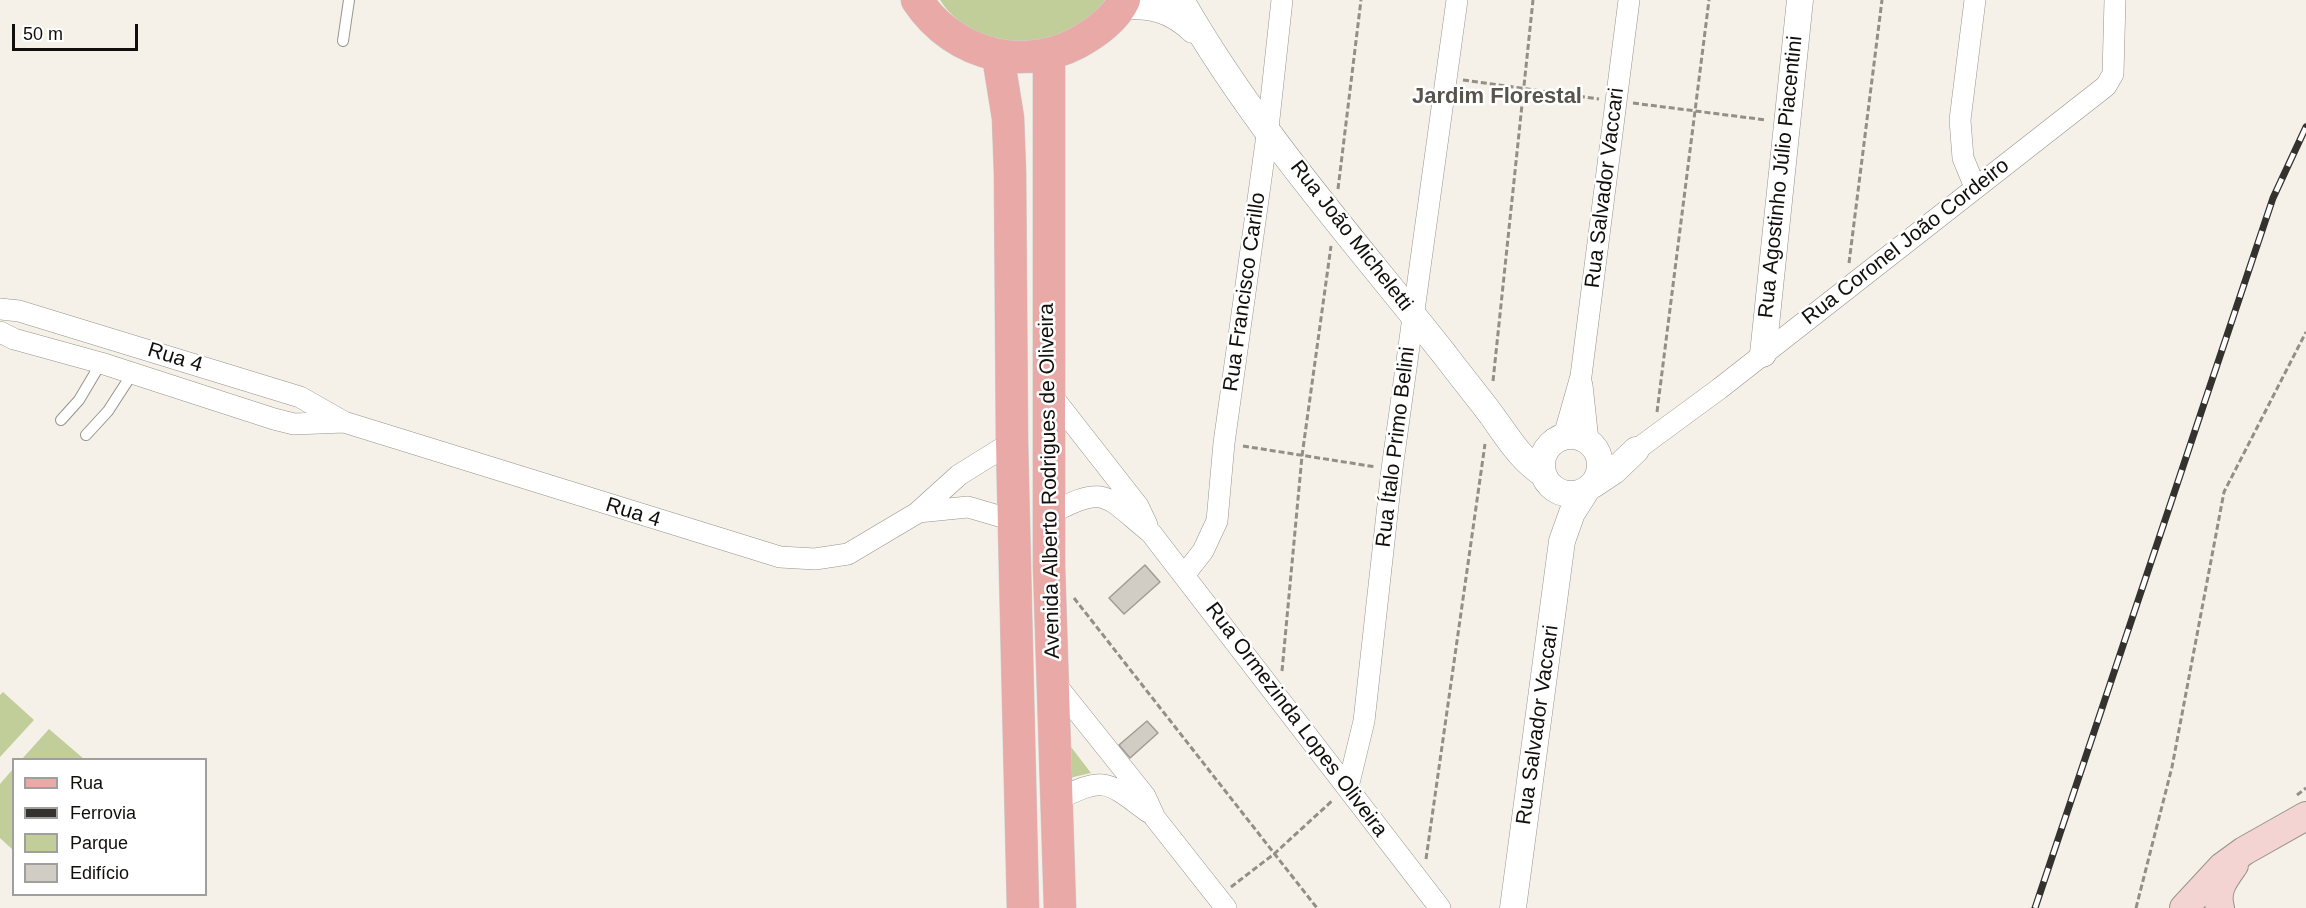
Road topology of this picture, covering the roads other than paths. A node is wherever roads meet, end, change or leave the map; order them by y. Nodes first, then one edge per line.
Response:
1 (349, 0) edge
2 (917, 0) edge
3 (1181, 0) edge
4 (1282, 0) edge
5 (1457, 0) edge
6 (1629, 0) edge
7 (1800, 0) edge
8 (1975, 0) edge
9 (2115, 0) edge
10 (1123, 3) edge
11 (1204, 40) junction
12 (343, 41) dead end
13 (1049, 55) junction
14 (998, 56) junction
15 (1268, 128) junction
16 (1976, 187) junction
17 (0, 309) edge
18 (1414, 316) junction
19 (0, 332) edge
20 (1763, 354) junction
21 (178, 358) junction
22 (100, 363) junction
23 (132, 374) junction
24 (240, 377) junction
25 (170, 387) junction
26 (1048, 390) junction
27 (230, 405) junction
28 (61, 420) dead end
29 (1495, 421) junction
30 (344, 422) junction
31 (86, 435) dead end
32 (1576, 441) junction
33 (1012, 442) junction
34 (1645, 444) junction
35 (1548, 482) junction
36 (1589, 488) junction
37 (917, 513) junction
38 (1050, 514) junction
39 (1016, 521) junction
40 (1151, 533) junction
41 (1562, 541) junction
42 (1185, 574) junction
43 (1053, 681) junction
44 (1348, 787) junction
45 (1055, 801) junction
46 (2306, 816) edge
47 (1155, 818) junction
48 (2244, 851) junction
49 (1222, 903) edge
50 (1023, 908) edge
51 (1060, 908) edge
52 (1440, 908) edge
53 (1513, 908) edge
54 (2184, 908) edge
55 (2220, 908) edge

1 - 12 lane
2 - 14 main road
3 - 11 street, Rua João Micheletti
4 - 15 street, Rua Francisco Carillo
5 - 18 street, Rua Ítalo Primo Belini
6 - 32 street, Rua Salvador Vaccari
7 - 20 street, Rua Agostinho Júlio Piacentini
8 - 16 street
9 - 16 street, Rua Coronel João Cordeiro
10 - 11 street, Rua João Micheletti
10 - 13 main road
11 - 15 street, Rua João Micheletti
13 - 14 main road
13 - 26 main road, Avenida Alberto Rodrigues de Oliveira
14 - 33 main road, Avenida Alberto Rodrigues de Oliveira
15 - 18 street, Rua João Micheletti
15 - 42 street, Rua Francisco Carillo
16 - 20 street, Rua Coronel João Cordeiro
17 - 21 street, Rua 4
18 - 29 street, Rua João Micheletti
18 - 44 street, Rua Ítalo Primo Belini
19 - 22 street, Rua 4
20 - 34 street, Rua Coronel João Cordeiro
21 - 24 street, Rua 4
21 - 25 street
22 - 23 street, Rua 4
22 - 28 lane
23 - 25 street, Rua 4
23 - 31 lane
24 - 27 street
24 - 30 street, Rua 4
25 - 27 street, Rua 4
26 - 38 main road, Avenida Alberto Rodrigues de Oliveira
26 - 40 street, Rua Ormezinda Lopes Oliveira
27 - 30 street, Rua 4
29 - 32 street
29 - 35 street, Rua João Micheletti
30 - 37 street, Rua 4
32 - 34 street
32 - 35 street
32 - 36 street
33 - 37 street, Rua 4
33 - 39 main road, Avenida Alberto Rodrigues de Oliveira
34 - 36 street, Rua Coronel João Cordeiro
35 - 36 street
35 - 41 street, Rua Salvador Vaccari
36 - 41 street, Rua Salvador Vaccari
37 - 39 street, Rua 4
38 - 40 street, Rua Ormezinda Lopes Oliveira
38 - 43 main road, Avenida Alberto Rodrigues de Oliveira
39 - 50 main road, Avenida Alberto Rodrigues de Oliveira
40 - 42 street, Rua Ormezinda Lopes Oliveira
41 - 53 street, Rua Salvador Vaccari
42 - 44 street, Rua Ormezinda Lopes Oliveira
43 - 45 main road, Avenida Alberto Rodrigues de Oliveira
43 - 47 street
44 - 52 street, Rua Ormezinda Lopes Oliveira
45 - 47 street
45 - 51 main road, Avenida Alberto Rodrigues de Oliveira
46 - 48 main road
47 - 49 street
48 - 54 main road
48 - 55 main road

